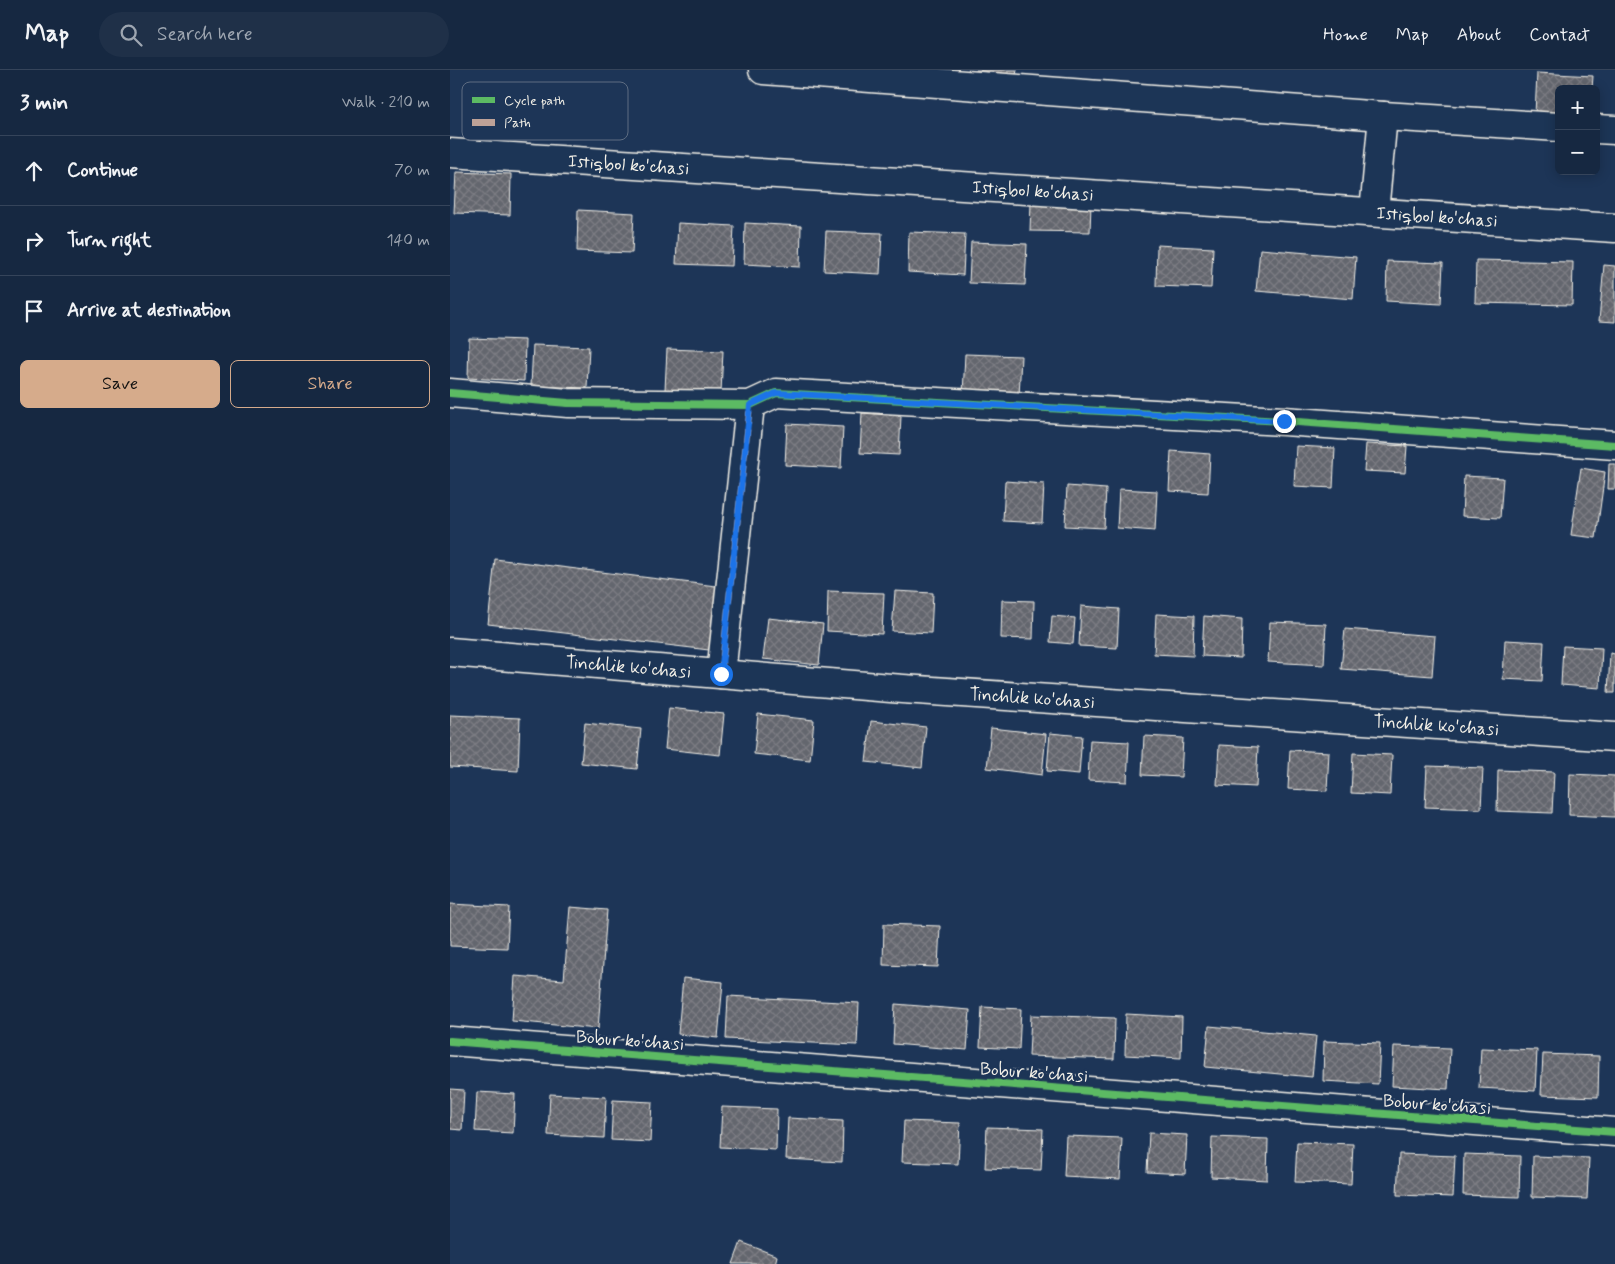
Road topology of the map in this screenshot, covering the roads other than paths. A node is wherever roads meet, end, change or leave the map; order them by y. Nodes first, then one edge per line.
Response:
1 (763, 70) edge
2 (1383, 116) junction
3 (1555, 127) edge
4 (1600, 129) edge
5 (1615, 130) edge
6 (450, 153) edge
7 (1374, 212) junction
8 (1615, 228) edge
9 (450, 393) edge
10 (750, 405) junction
11 (1615, 445) edge
12 (450, 652) edge
13 (721, 674) junction
14 (1615, 738) edge
15 (450, 1041) edge
16 (1615, 1132) edge

1 - 2 street
2 - 3 street
2 - 7 street
4 - 5 street
6 - 7 street, Istiqbol ko'chasi
7 - 8 street, Istiqbol ko'chasi
9 - 10 street
10 - 11 street
10 - 13 street
12 - 13 street, Tinchlik ko'chasi
13 - 14 street, Tinchlik ko'chasi
15 - 16 street, Bobur ko'chasi

